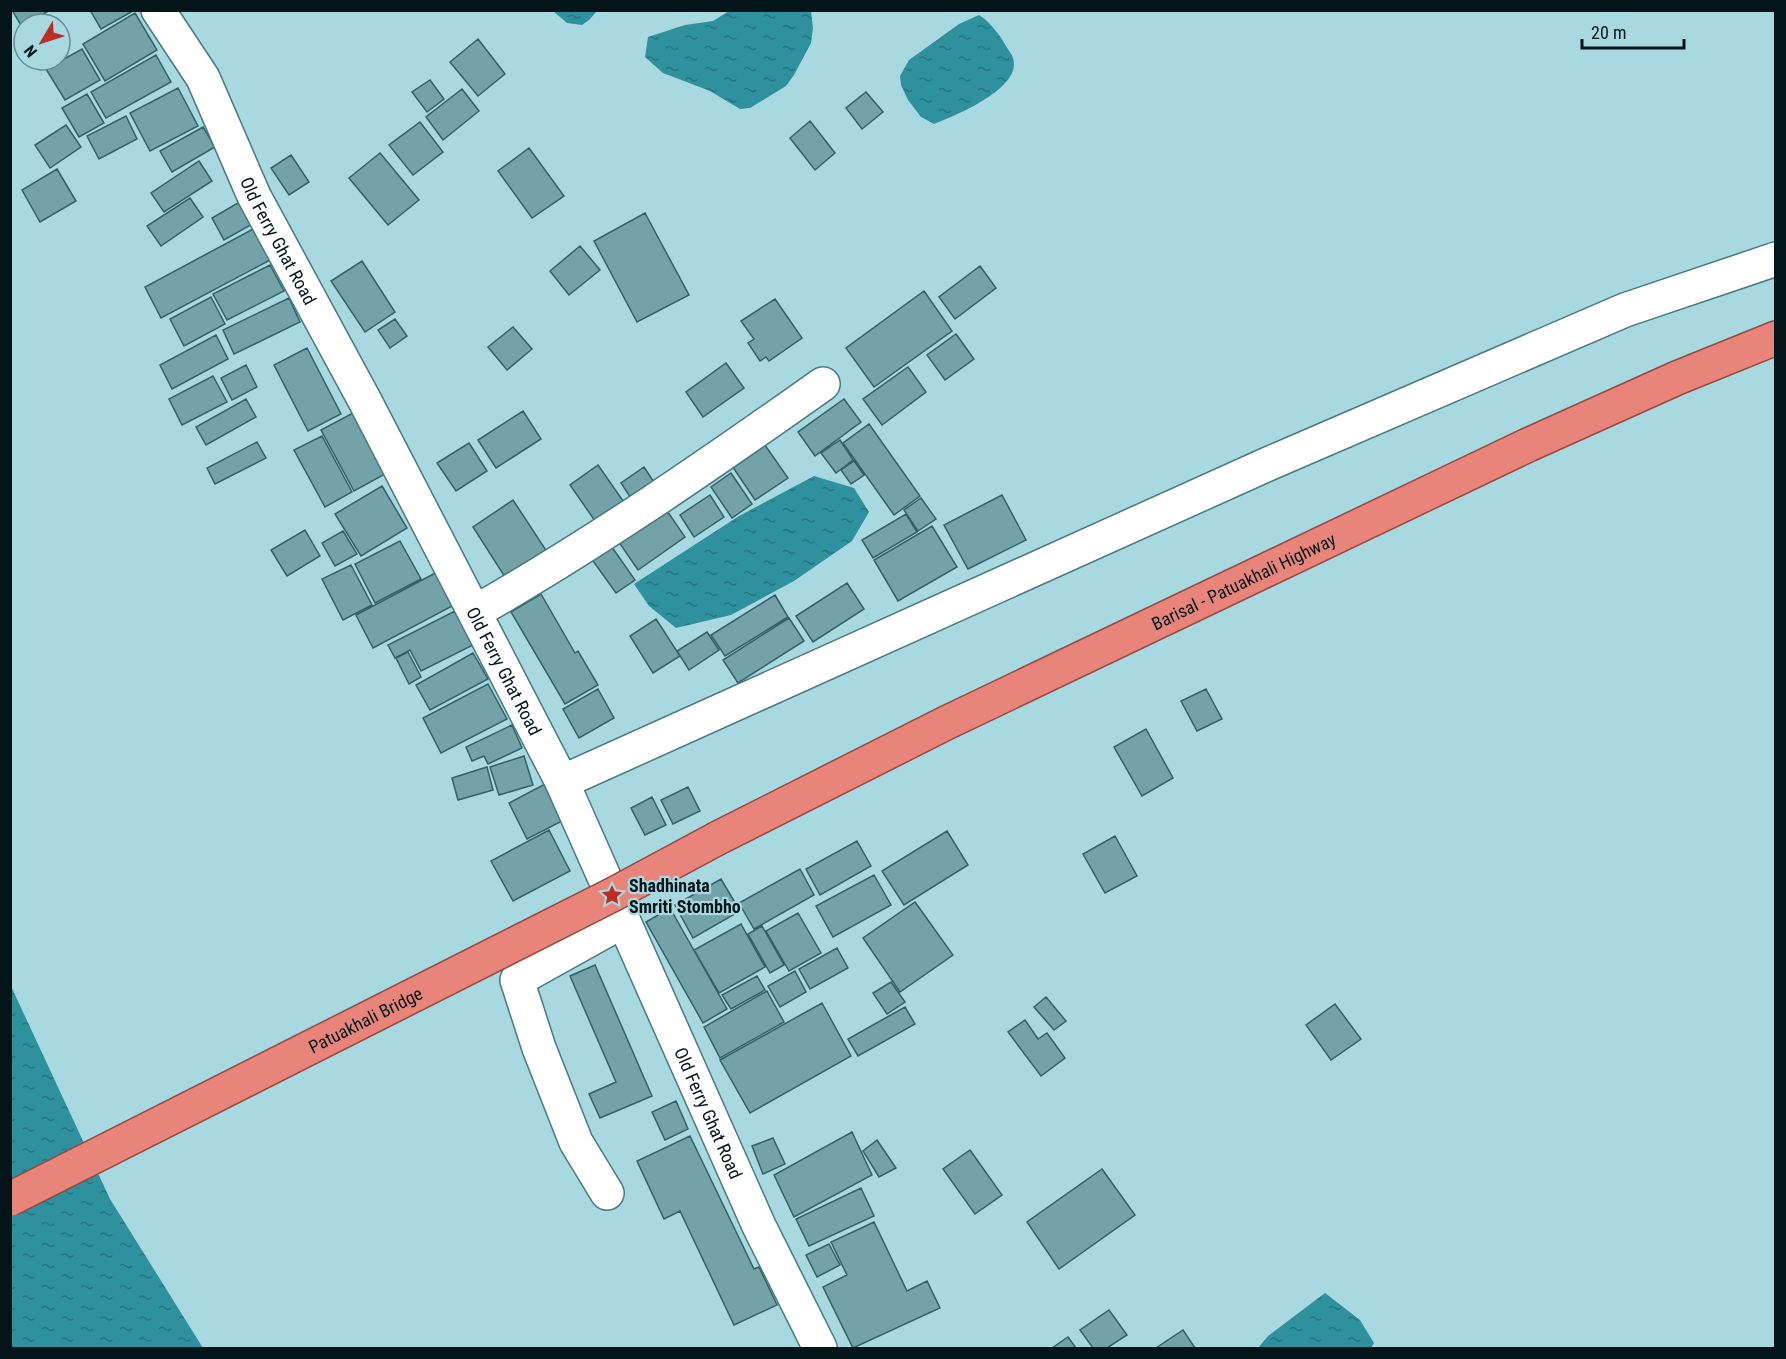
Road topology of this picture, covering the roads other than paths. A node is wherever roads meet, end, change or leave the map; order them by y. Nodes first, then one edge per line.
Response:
1 (158, 10) edge
2 (1776, 259) edge
3 (1776, 338) edge
4 (823, 384) dead end
5 (475, 612) junction
6 (562, 782) junction
7 (718, 838) joint
8 (623, 921) junction
9 (607, 1193) dead end
10 (10, 1199) edge
11 (820, 1348) edge

1 - 5 street, Old Ferry Ghat Road
2 - 6 street
3 - 7 highway, Barisal - Patuakhali Highway
4 - 5 street
5 - 6 street, Old Ferry Ghat Road
6 - 8 street, Old Ferry Ghat Road
7 - 10 highway, Patuakhali Bridge, bridge
8 - 9 street
8 - 11 street, Old Ferry Ghat Road

